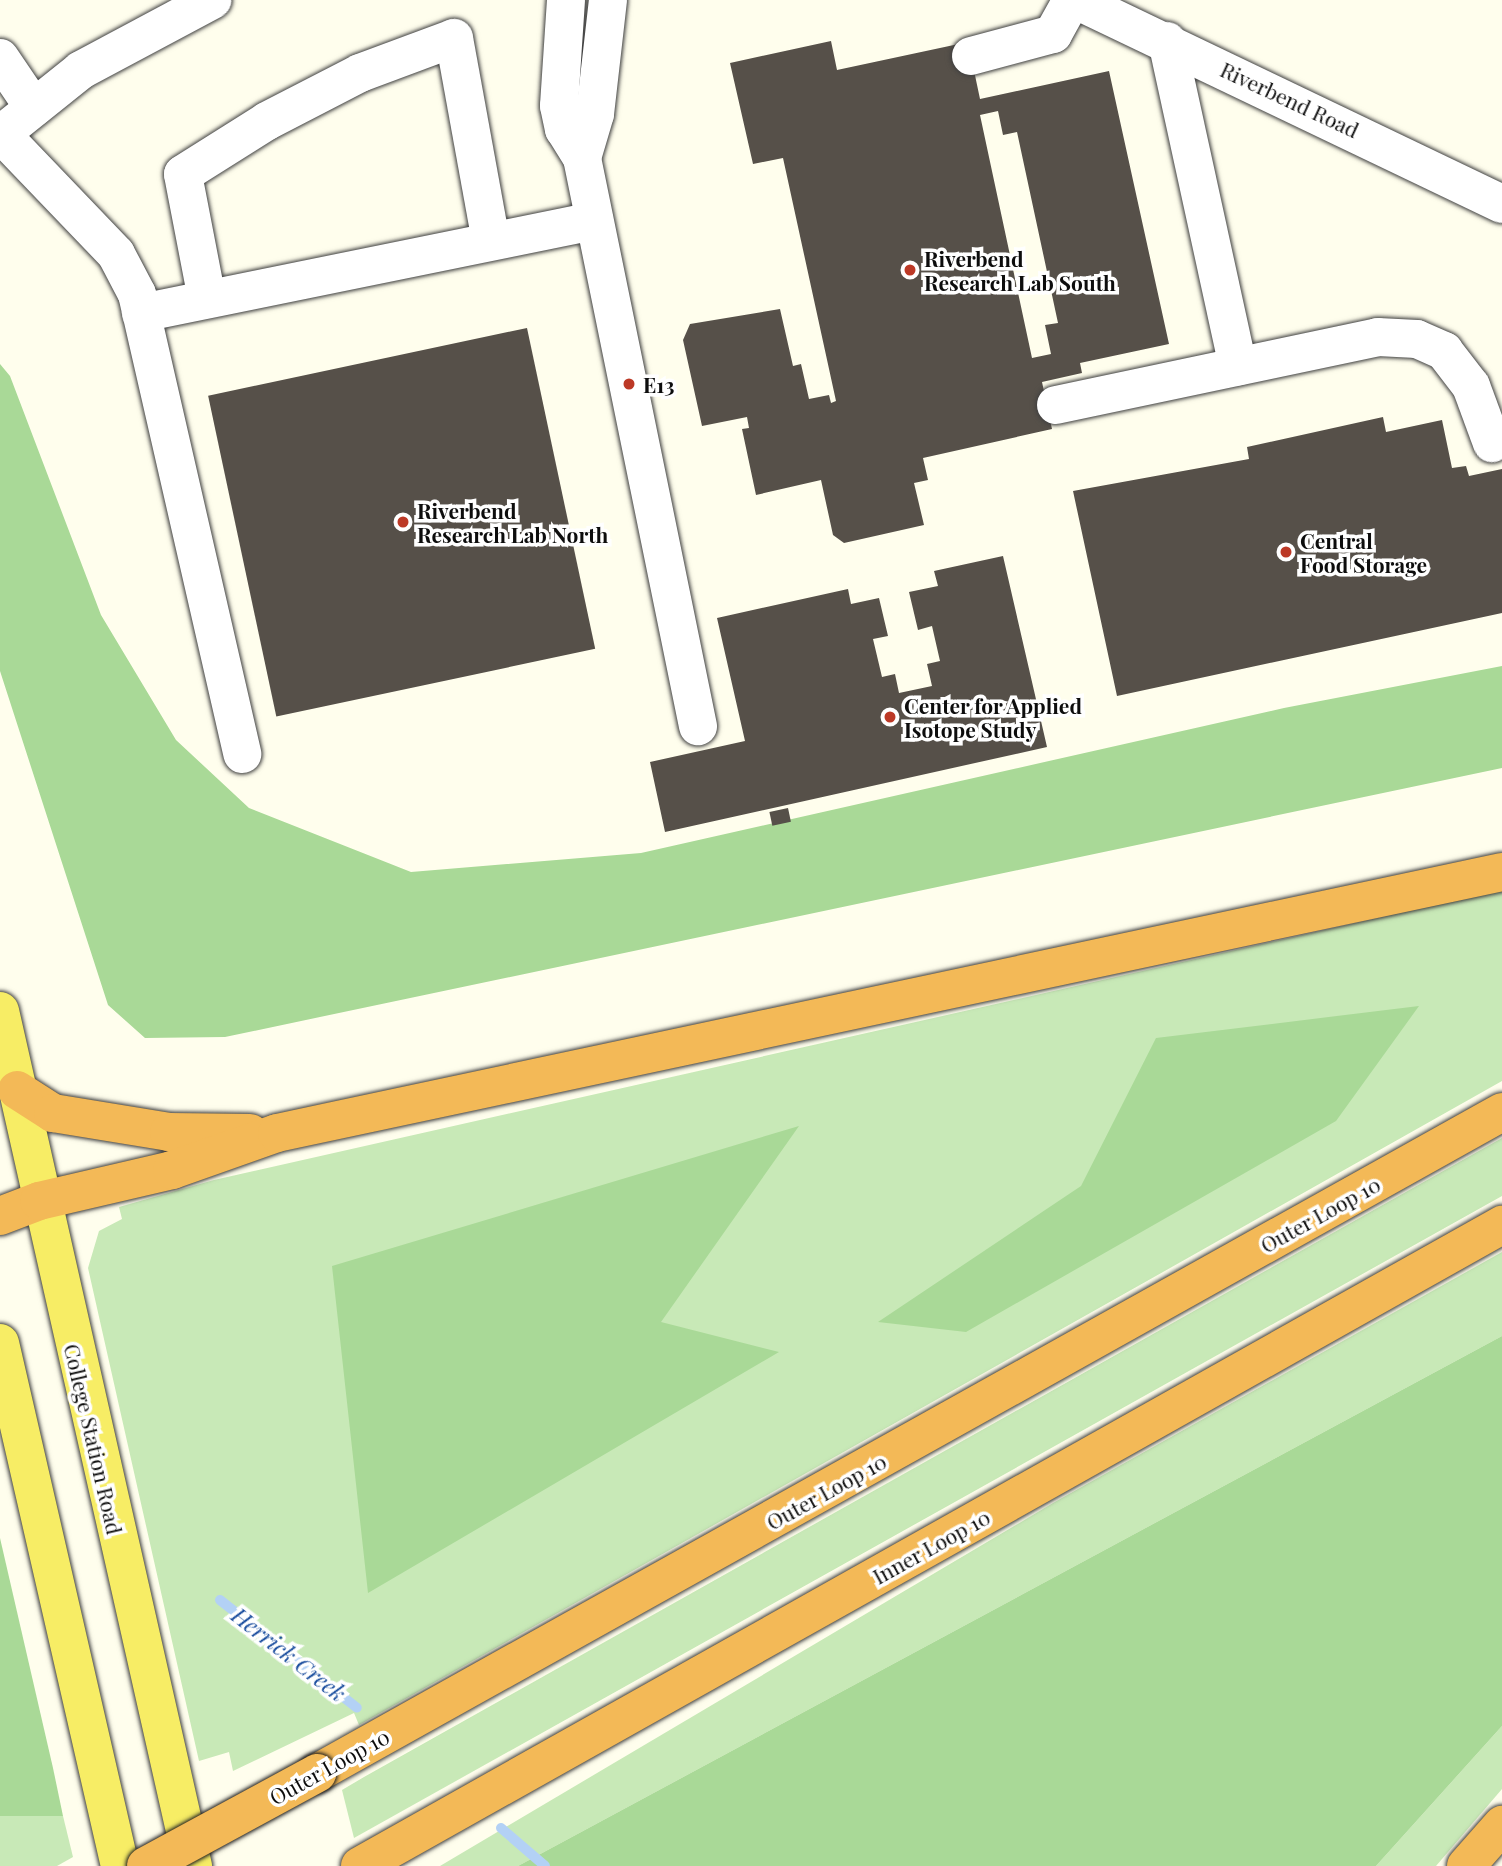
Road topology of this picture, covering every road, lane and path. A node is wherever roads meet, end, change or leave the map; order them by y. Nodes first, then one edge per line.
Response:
1 (212, 0) edge
2 (566, 0) edge
3 (608, 0) edge
4 (1074, 0) edge
5 (1167, 41) junction
6 (971, 56) dead end
7 (0, 58) edge
8 (34, 107) junction
9 (1, 135) edge
10 (582, 158) junction
11 (1502, 204) edge
12 (593, 221) junction
13 (491, 241) junction
14 (207, 299) junction
15 (141, 313) junction
16 (1238, 366) junction
17 (1056, 405) dead end
18 (1492, 443) dead end
19 (698, 726) dead end
20 (242, 754) dead end
21 (1502, 872) edge
22 (0, 1011) edge
23 (17, 1090) junction
24 (1502, 1112) edge
25 (277, 1133) junction
26 (39, 1200) junction
27 (0, 1216) edge
28 (1502, 1224) edge
29 (0, 1343) edge
30 (1502, 1825) edge
31 (120, 1866) edge
32 (146, 1866) edge
33 (193, 1866) edge
34 (360, 1866) edge
35 (1466, 1866) edge

1 - 8 street
2 - 10 street
3 - 10 street
4 - 5 street, Riverbend Road
4 - 6 street
5 - 11 street, Riverbend Road
5 - 16 street
7 - 8 street
8 - 9 street
9 - 15 street
10 - 12 street
12 - 13 street
12 - 19 street
13 - 14 street
13 - 14 street
14 - 15 street
15 - 20 street
16 - 17 street
16 - 18 street
21 - 25 highway
22 - 23 main road, College Station Road
23 - 25 highway
23 - 26 main road, College Station Road
24 - 32 highway, Outer Loop 10, bridge
25 - 26 highway
26 - 27 highway
26 - 33 main road, College Station Road
28 - 34 highway, Inner Loop 10
29 - 31 main road
30 - 35 highway

